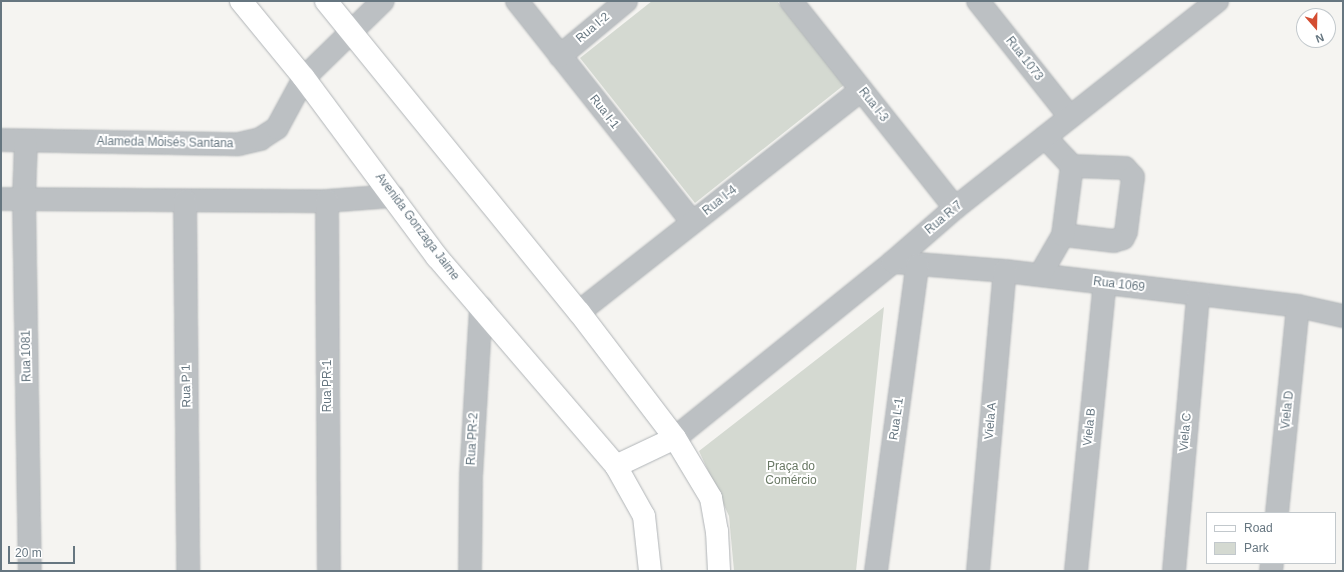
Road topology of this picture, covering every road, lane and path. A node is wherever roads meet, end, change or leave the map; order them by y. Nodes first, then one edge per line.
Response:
1 (241, 1) edge
2 (326, 1) edge
3 (383, 1) edge
4 (517, 1) edge
5 (626, 1) edge
6 (791, 1) edge
7 (978, 1) edge
8 (1217, 1) edge
9 (350, 33) junction
10 (560, 56) junction
11 (304, 78) junction
12 (861, 90) junction
13 (1070, 117) junction
14 (1045, 137) junction
15 (1, 140) edge
16 (26, 141) junction
17 (1072, 166) junction
18 (393, 196) junction
19 (1, 199) edge
20 (24, 199) junction
21 (185, 200) junction
22 (328, 201) junction
23 (955, 208) junction
24 (692, 222) junction
25 (1063, 235) junction
26 (893, 262) junction
27 (917, 266) junction
28 (1005, 271) junction
29 (1040, 275) junction
30 (1105, 283) junction
31 (1198, 294) junction
32 (1298, 306) junction
33 (481, 307) junction
34 (579, 312) junction
35 (1343, 316) edge
36 (675, 438) junction
37 (616, 466) junction
38 (1277, 512) edge
39 (30, 571) edge
40 (188, 571) edge
41 (329, 571) edge
42 (470, 571) edge
43 (650, 571) edge
44 (719, 571) edge
45 (876, 571) edge
46 (978, 571) edge
47 (1076, 571) edge
48 (1174, 571) edge

1 - 11 main road, Avenida Gonzaga Jaime
2 - 9 main road
3 - 9 street, Alameda Moisés Santana
4 - 10 street, Rua I-1
5 - 10 street, Rua I-2
6 - 12 street, Rua I-3
7 - 13 street, Rua 1073
8 - 13 street, Rua R 7
9 - 11 street, Alameda Moisés Santana
9 - 34 main road
10 - 24 street, Rua I-1
11 - 16 street, Alameda Moisés Santana
11 - 18 main road, Avenida Gonzaga Jaime
12 - 23 street, Rua I-3
12 - 24 street, Rua I-4
13 - 14 street, Rua R 7
14 - 17 street
14 - 23 street, Rua R 7
15 - 16 street, Alameda Moisés Santana
16 - 20 street, Rua 1081
17 - 25 street
17 - 25 street
18 - 22 street
18 - 33 main road, Avenida Gonzaga Jaime
19 - 20 street
20 - 21 street
20 - 39 street, Rua 1081
21 - 22 street
21 - 40 street, Rua P 1
22 - 41 street, Rua PR-1
23 - 26 street, Rua R 7
24 - 34 street, Rua I-4
25 - 29 street
26 - 27 street, Rua 1069
26 - 36 street, Rua R 7
27 - 28 street, Rua 1069
27 - 45 street, Rua L-1
28 - 29 street, Rua 1069
28 - 46 street, Viela A
29 - 30 street, Rua 1069
30 - 31 street, Rua 1069
30 - 47 street, Viela B
31 - 32 street, Rua 1069
31 - 48 street, Viela C
32 - 35 street, Rua 1069
32 - 38 street, Viela D
33 - 37 main road, Avenida Gonzaga Jaime
33 - 42 street, Rua PR-2
34 - 36 main road
36 - 37 main road
36 - 44 main road
37 - 43 main road, Avenida Gonzaga Jaime

